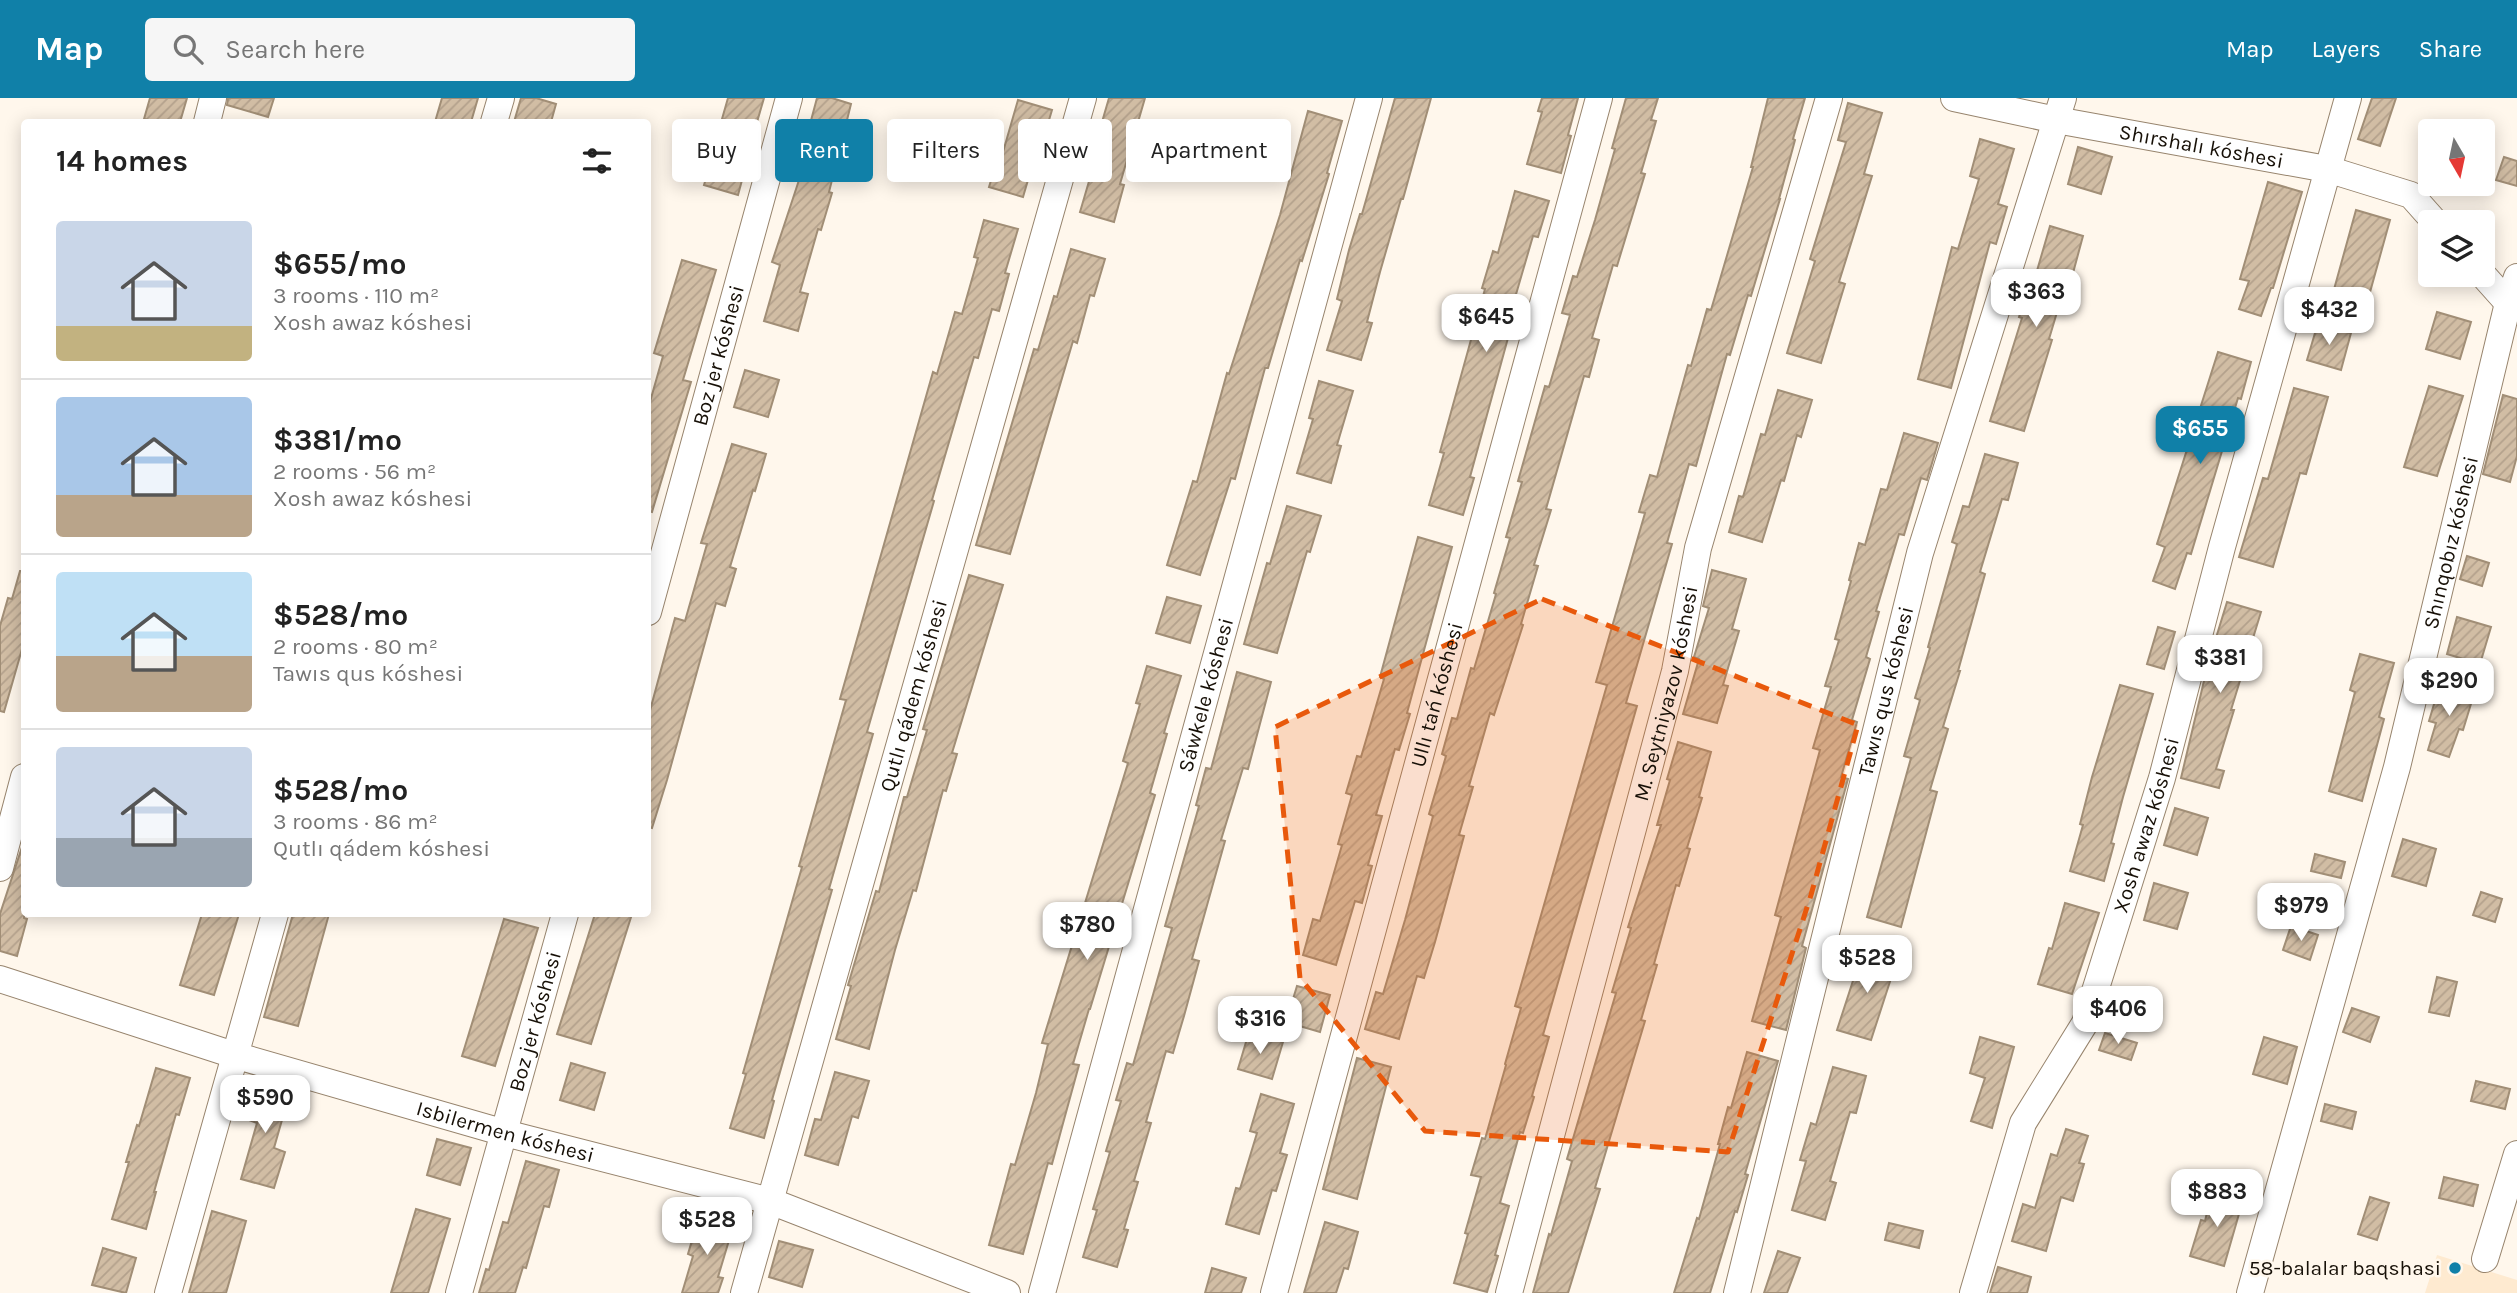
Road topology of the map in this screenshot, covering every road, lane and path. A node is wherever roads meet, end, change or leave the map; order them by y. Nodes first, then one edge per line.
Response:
1 (214, 98) edge
2 (501, 98) edge
3 (789, 98) edge
4 (1083, 98) edge
5 (1369, 98) edge
6 (1599, 98) edge
7 (1829, 98) edge
8 (1954, 98) edge
9 (2348, 98) edge
10 (2059, 109) edge
11 (208, 119) edge
12 (496, 119) edge
13 (2328, 169) junction
14 (2424, 210) edge
15 (2517, 277) edge
16 (2495, 287) edge
17 (2513, 305) edge
18 (651, 601) edge
19 (21, 789) edge
20 (0, 867) edge
21 (274, 917) edge
22 (564, 917) edge
23 (0, 979) edge
24 (234, 1055) junction
25 (505, 1133) junction
26 (2517, 1154) edge
27 (770, 1201) junction
28 (2485, 1259) dead end
29 (168, 1293) edge
30 (459, 1293) edge
31 (744, 1293) edge
32 (1007, 1293) edge
33 (1042, 1293) edge
34 (1274, 1293) edge
35 (1508, 1293) edge
36 (1737, 1293) edge
37 (1973, 1293) edge
38 (2250, 1293) edge

1 - 11 street
2 - 12 street
3 - 18 street, Boz jer kóshesi
4 - 27 street, Qutlı qádem kóshesi
5 - 33 street, Sáwkele kóshesi
6 - 34 street, Ullı tań kóshesi
7 - 35 street, M. Seytniyazov kóshesi
8 - 10 street, Shırshalı kóshesi
9 - 13 street, Xosh awaz kóshesi
10 - 13 street, Shırshalı kóshesi
10 - 36 street, Tawıs qus kóshesi
13 - 14 street, Shırshalı kóshesi
13 - 37 street, Xosh awaz kóshesi
15 - 17 street, Shınqobız kóshesi
16 - 17 street
17 - 38 street, Shınqobız kóshesi
19 - 20 street
21 - 24 street
22 - 25 street, Boz jer kóshesi
23 - 24 street, Isbilermen kóshesi
24 - 25 street, Isbilermen kóshesi
24 - 29 street
25 - 27 street, Isbilermen kóshesi
25 - 30 street, Boz jer kóshesi
26 - 28 street
27 - 31 street, Qutlı qádem kóshesi
27 - 32 street, Isbilermen kóshesi

